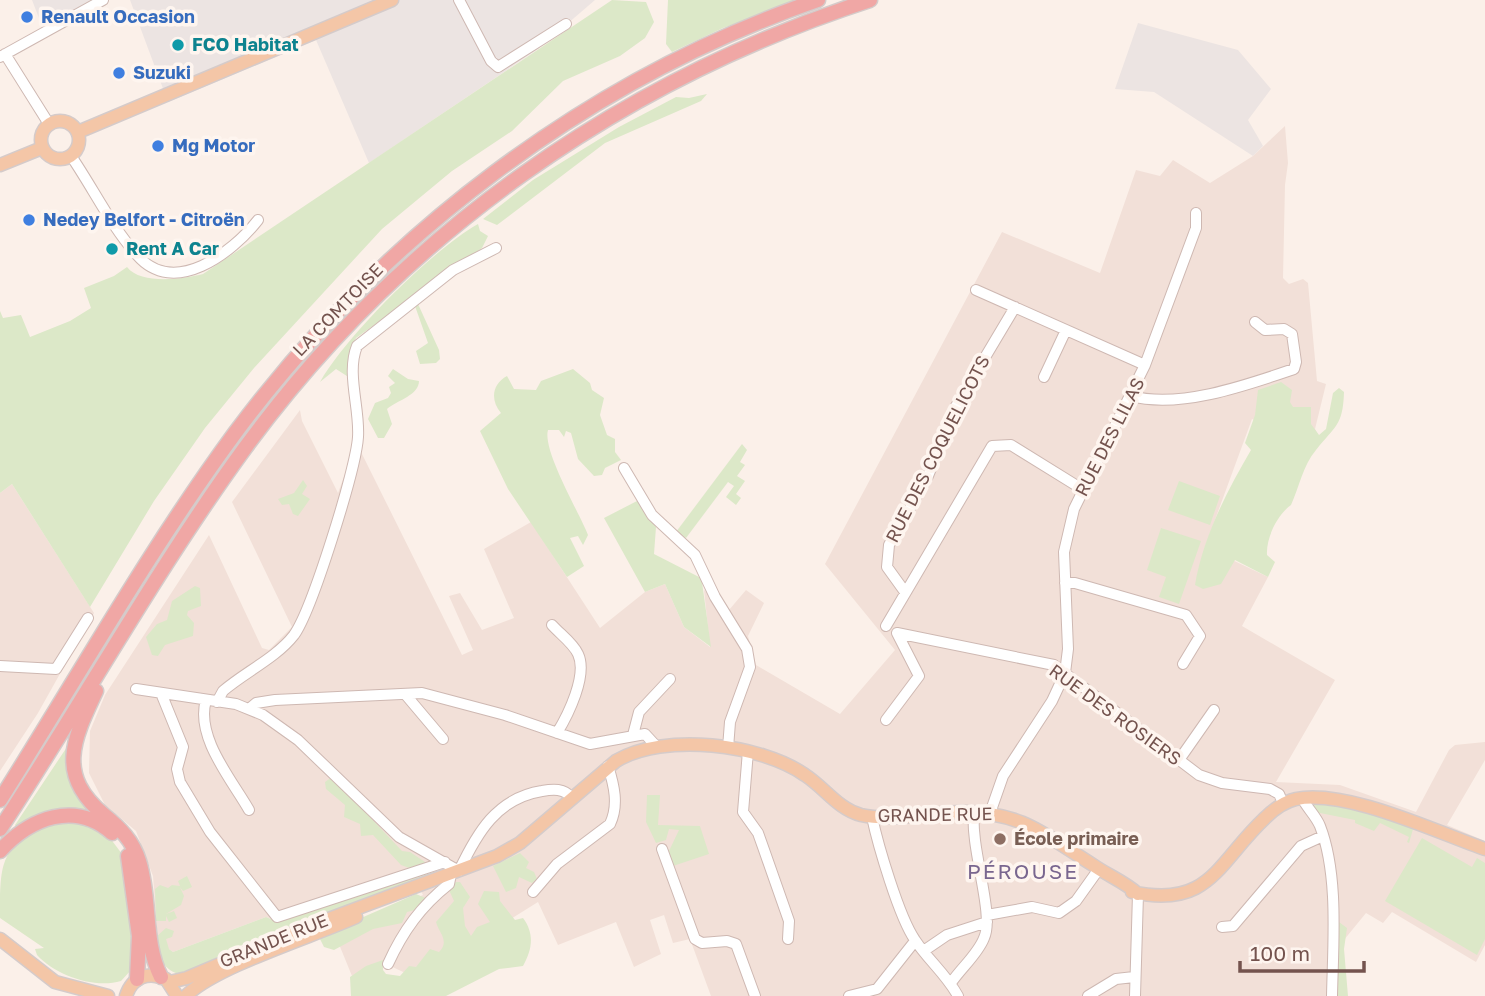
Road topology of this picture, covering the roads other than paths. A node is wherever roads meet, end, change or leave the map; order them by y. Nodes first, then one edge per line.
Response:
1 (103, 0) edge
2 (392, 0) edge
3 (459, 0) edge
4 (818, 0) edge
5 (870, 0) edge
6 (566, 24) dead end
7 (3, 55) edge
8 (49, 124) junction
9 (78, 132) junction
10 (42, 148) junction
11 (71, 156) junction
12 (0, 165) edge
13 (1196, 213) dead end
14 (258, 220) dead end
15 (496, 248) dead end
16 (976, 290) dead end
17 (1015, 307) junction
18 (1255, 322) dead end
19 (1066, 330) junction
20 (1145, 365) junction
21 (1044, 377) dead end
22 (1131, 396) junction
23 (624, 468) dead end
24 (1082, 489) junction
25 (1065, 583) junction
26 (905, 592) junction
27 (88, 618) dead end
28 (552, 625) dead end
29 (886, 626) dead end
30 (118, 640) junction
31 (1183, 664) dead end
32 (0, 666) edge
33 (1065, 673) junction
34 (670, 679) dead end
35 (136, 690) dead end
36 (161, 693) junction
37 (405, 694) junction
38 (211, 701) junction
39 (250, 708) junction
40 (1214, 710) dead end
41 (886, 720) dead end
42 (557, 733) junction
43 (633, 735) junction
44 (443, 738) dead end
45 (657, 747) junction
46 (728, 748) junction
47 (748, 751) junction
48 (1178, 760) junction
49 (608, 766) junction
50 (572, 798) junction
51 (1302, 798) junction
52 (0, 800) edge
53 (1283, 803) junction
54 (249, 810) dead end
55 (984, 813) junction
56 (872, 817) junction
57 (0, 829) edge
58 (1323, 836) junction
59 (662, 849) dead end
60 (1485, 849) edge
61 (0, 851) edge
62 (452, 869) junction
63 (1096, 873) junction
64 (533, 892) dead end
65 (1138, 894) junction
66 (381, 903) junction
67 (987, 918) junction
68 (1222, 927) dead end
69 (0, 939) edge
70 (788, 939) dead end
71 (915, 941) junction
72 (925, 950) junction
73 (388, 964) dead end
74 (1134, 977) junction
75 (137, 979) junction
76 (166, 979) junction
77 (951, 983) junction
78 (869, 994) edge
79 (108, 996) edge
80 (126, 996) edge
81 (177, 996) edge
82 (186, 996) edge
83 (755, 996) edge
84 (849, 996) edge
85 (958, 996) edge
86 (1088, 996) edge
87 (1135, 996) edge
88 (1332, 996) edge

1 - 7 street
2 - 9 main road
3 - 6 street
4 - 52 highway, LA COMTOISE
5 - 30 highway, LA COMTOISE
7 - 8 street
8 - 9 main road
8 - 10 main road
9 - 11 main road
10 - 11 main road
10 - 12 main road
11 - 14 street
13 - 20 street, RUE DES LILAS
15 - 38 street
16 - 17 street
17 - 19 street
17 - 26 street, RUE DES COQUELICOTS
18 - 22 street
19 - 20 street
19 - 21 street
20 - 22 street, RUE DES LILAS
22 - 24 street, RUE DES LILAS
23 - 46 street
24 - 25 street, RUE DES LILAS
24 - 26 street
25 - 31 street
25 - 33 street, RUE DES LILAS
26 - 29 street
27 - 32 street
28 - 42 street
30 - 57 highway, LA COMTOISE
30 - 76 highway
33 - 41 street, RUE DES ROSIERS
33 - 48 street, RUE DES ROSIERS
33 - 55 street, RUE DES LILAS
34 - 43 street
35 - 36 street
36 - 38 street
36 - 62 street
37 - 39 street
37 - 42 street
37 - 44 street
38 - 39 street
38 - 54 street
39 - 62 street
40 - 48 street
42 - 43 street
43 - 45 street
45 - 46 main road, GRANDE RUE
45 - 49 main road, GRANDE RUE
46 - 47 main road, GRANDE RUE
47 - 56 main road, GRANDE RUE
47 - 70 street
48 - 53 street, RUE DES ROSIERS
49 - 50 main road, GRANDE RUE
49 - 64 street
50 - 62 main road, GRANDE RUE
50 - 62 street
51 - 53 main road
51 - 58 street
51 - 60 main road
53 - 65 main road
55 - 56 main road, GRANDE RUE
55 - 63 main road
55 - 65 main road, GRANDE RUE
55 - 67 street, RUE DES LILAS
56 - 71 street
58 - 68 street
58 - 88 street
59 - 83 street
61 - 75 highway
62 - 66 main road, GRANDE RUE
62 - 73 street
63 - 65 main road
63 - 67 street
65 - 74 street
66 - 76 main road, GRANDE RUE
66 - 82 main road, GRANDE RUE
67 - 72 street
67 - 77 street
69 - 79 main road
71 - 72 street
71 - 78 street
72 - 77 street
74 - 86 street
74 - 87 street
75 - 76 main road, GRANDE RUE
75 - 80 main road
76 - 81 main road
77 - 85 street
78 - 84 street

